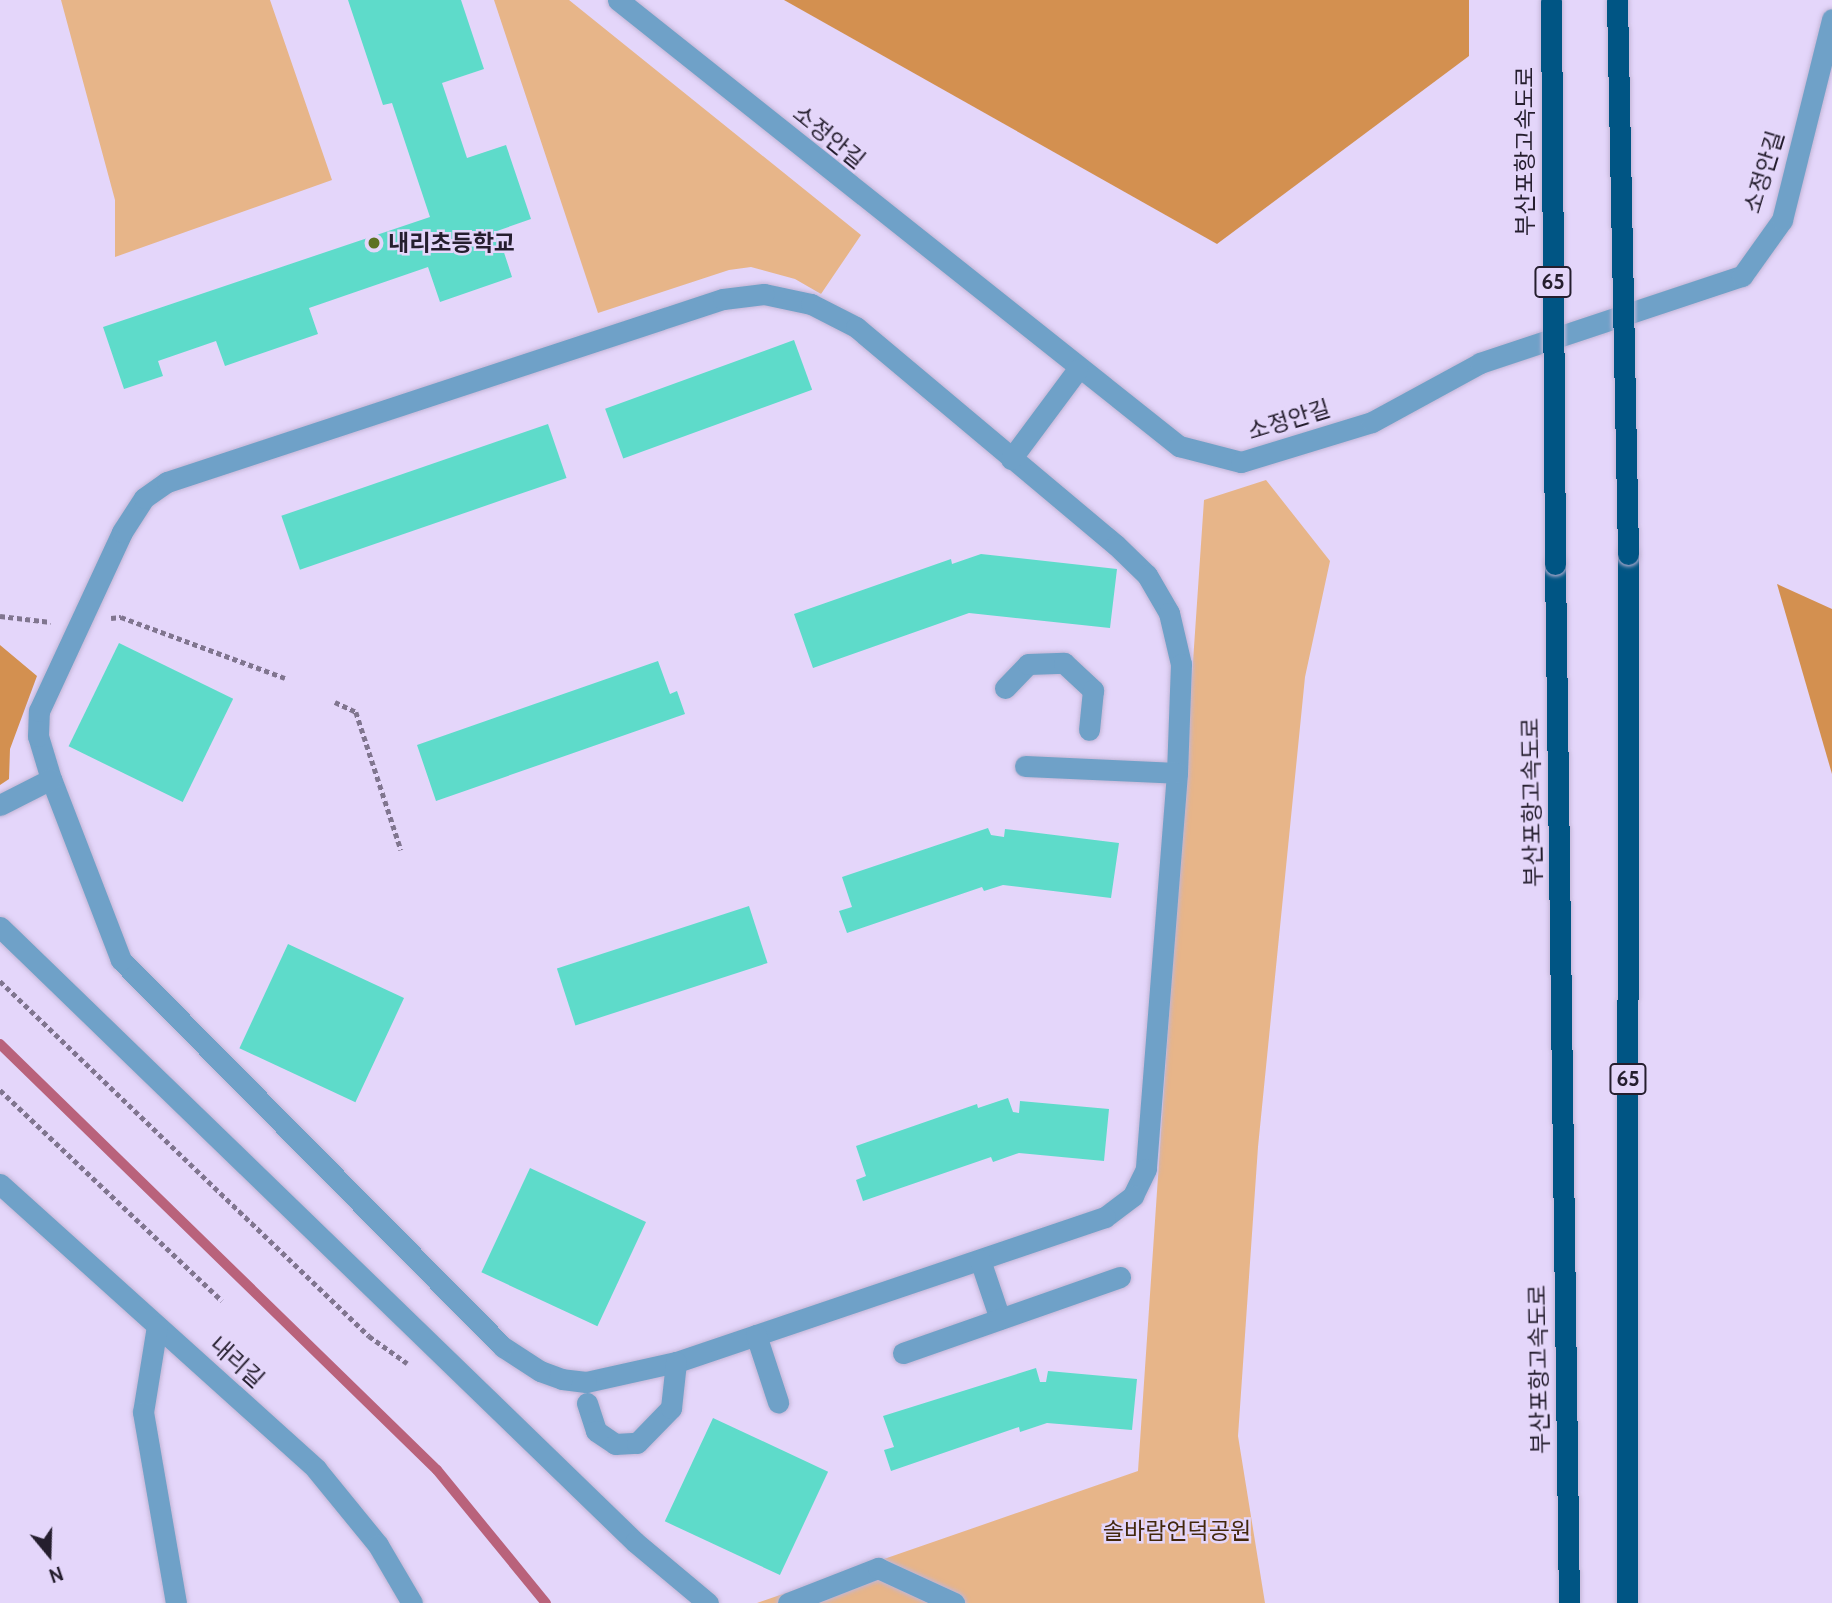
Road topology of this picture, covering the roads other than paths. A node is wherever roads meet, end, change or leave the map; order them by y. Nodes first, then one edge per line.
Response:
1 (618, 0) edge
2 (1551, 0) edge
3 (1617, 0) edge
4 (1832, 19) edge
5 (1077, 370) junction
6 (1011, 459) junction
7 (1005, 688) dead end
8 (1089, 730) dead end
9 (1025, 766) dead end
10 (1177, 772) junction
11 (51, 779) junction
12 (0, 805) edge
13 (0, 927) edge
14 (0, 1184) edge
15 (980, 1260) junction
16 (1120, 1277) dead end
17 (1000, 1319) junction
18 (158, 1326) junction
19 (756, 1335) junction
20 (903, 1353) dead end
21 (676, 1362) junction
22 (778, 1402) dead end
23 (587, 1403) dead end
24 (176, 1603) edge
25 (412, 1603) edge
26 (708, 1603) edge
27 (788, 1603) edge
28 (954, 1603) edge
29 (1569, 1603) edge
30 (1627, 1603) edge

1 - 5 street, 소정안길
2 - 29 highway, 부산포항고속도로 / 65, bridge
3 - 30 highway, 65, bridge
4 - 5 street, 소정안길
5 - 6 street
6 - 10 street
6 - 11 street
7 - 8 street
9 - 10 street
10 - 15 street
11 - 12 street
11 - 21 street
13 - 26 street
14 - 18 street, 내리길
15 - 17 street
15 - 19 street
16 - 17 street
17 - 20 street
18 - 24 street
18 - 25 street, 내리길
19 - 21 street
19 - 22 street
21 - 23 street
27 - 28 street

